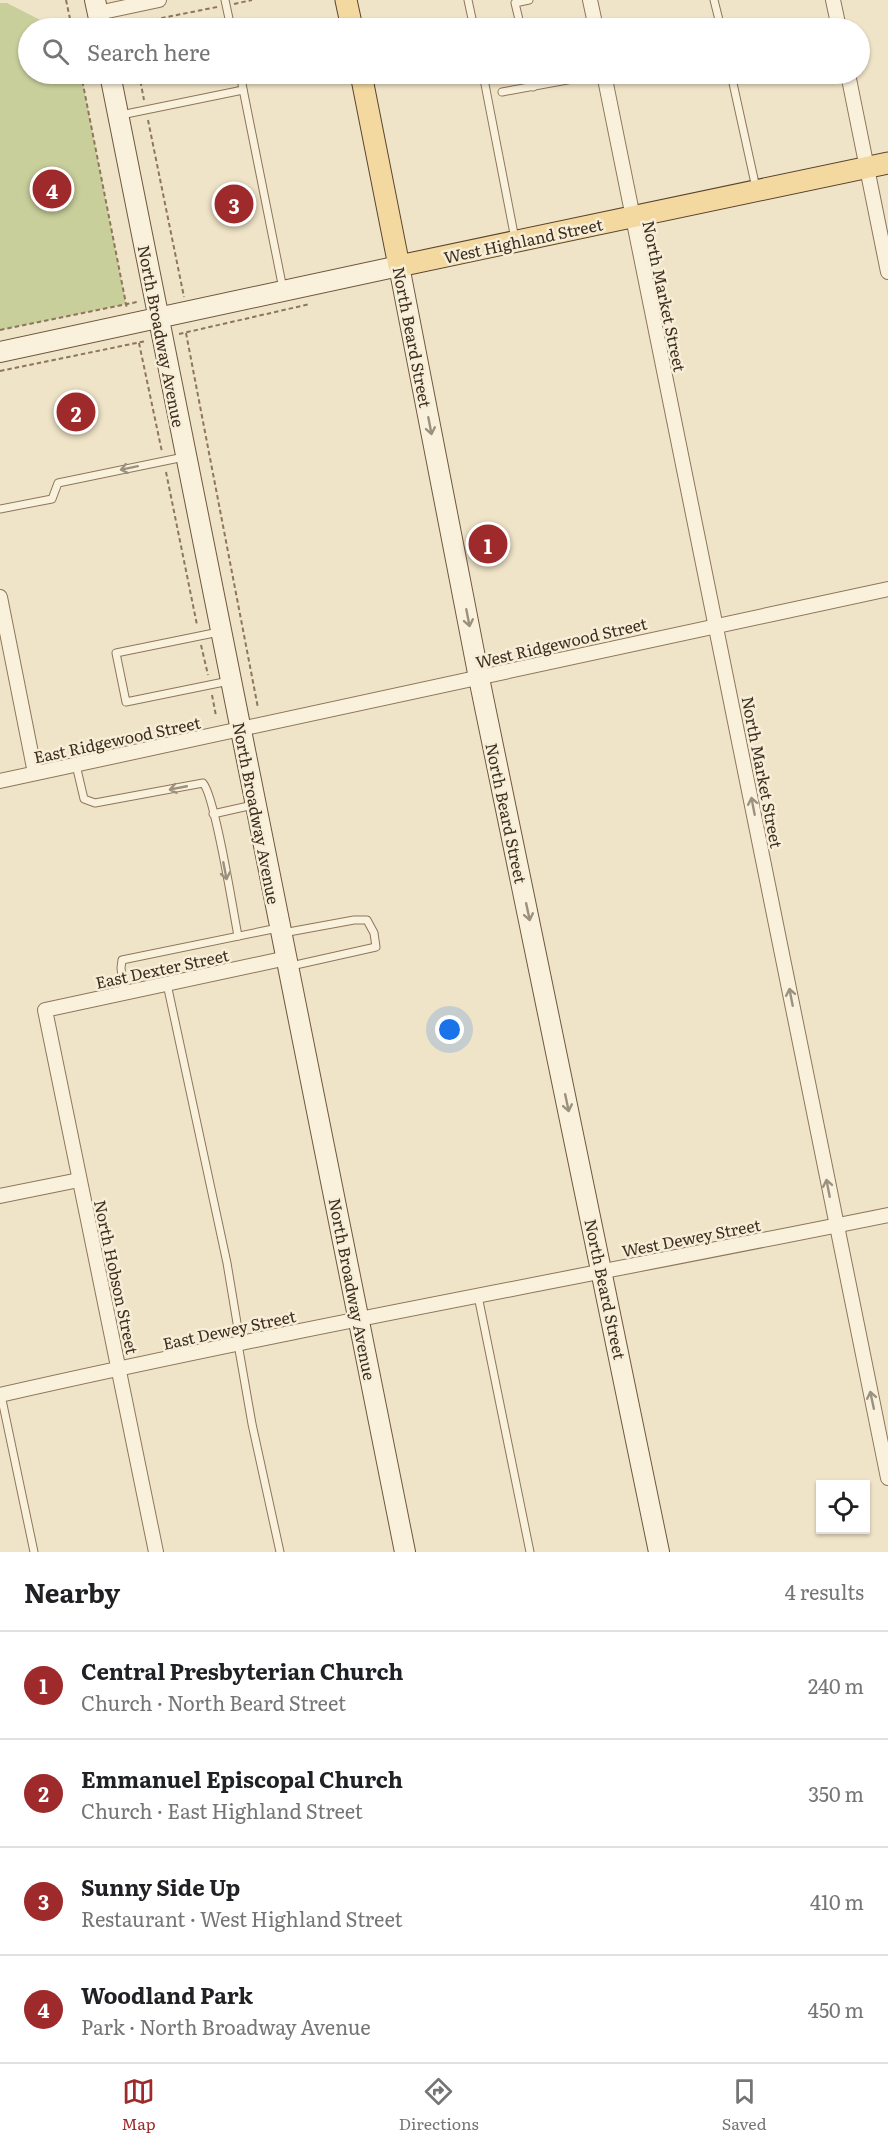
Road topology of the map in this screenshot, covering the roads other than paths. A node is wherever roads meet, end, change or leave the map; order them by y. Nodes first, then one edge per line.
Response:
1 (159, 0) edge
2 (346, 0) edge
3 (468, 0) edge
4 (529, 0) edge
5 (590, 0) edge
6 (714, 0) edge
7 (833, 0) edge
8 (226, 3) edge
9 (98, 14) edge
10 (229, 18) edge
11 (350, 18) edge
12 (472, 18) edge
13 (519, 18) edge
14 (594, 18) edge
15 (718, 18) edge
16 (837, 18) edge
17 (112, 84) edge
18 (242, 84) edge
19 (363, 84) edge
20 (485, 84) edge
21 (532, 84) edge
22 (549, 84) edge
23 (604, 84) edge
24 (733, 84) edge
25 (850, 84) edge
26 (533, 87) junction
27 (243, 90) junction
28 (502, 92) dead end
29 (118, 116) junction
30 (888, 163) edge
31 (866, 168) junction
32 (756, 191) junction
33 (632, 216) junction
34 (515, 241) junction
35 (399, 266) junction
36 (888, 272) edge
37 (284, 291) junction
38 (157, 309) junction
39 (0, 352) edge
40 (187, 457) junction
41 (0, 509) edge
42 (888, 589) edge
43 (0, 597) edge
44 (717, 624) junction
45 (221, 632) junction
46 (479, 678) junction
47 (231, 680) junction
48 (241, 729) junction
49 (76, 765) junction
50 (35, 773) junction
51 (0, 781) edge
52 (256, 805) junction
53 (213, 814) junction
54 (281, 930) junction
55 (238, 936) junction
56 (287, 962) junction
57 (166, 984) junction
58 (124, 993) junction
59 (45, 1010) joint
60 (79, 1180) junction
61 (0, 1196) edge
62 (888, 1215) edge
63 (836, 1226) junction
64 (602, 1272) junction
65 (478, 1296) junction
66 (359, 1319) junction
67 (238, 1344) junction
68 (120, 1368) junction
69 (1, 1395) edge
70 (888, 1478) edge
71 (34, 1552) edge
72 (156, 1552) edge
73 (280, 1552) edge
74 (405, 1552) edge
75 (530, 1552) edge
76 (659, 1552) edge

1 - 9 street
2 - 11 main road
3 - 12 lane
4 - 13 lane
5 - 14 street
6 - 15 lane
7 - 16 street
8 - 10 lane
17 - 29 street, North Broadway Avenue
18 - 27 lane
19 - 35 main road, North Beard Street
20 - 34 lane
21 - 26 lane
22 - 26 lane
23 - 33 street, North Market Street
24 - 32 lane
25 - 31 street
26 - 28 lane
27 - 29 lane
27 - 37 lane
29 - 38 street, North Broadway Avenue
30 - 31 main road, West Highland Street
31 - 32 main road, West Highland Street
31 - 36 street
32 - 33 main road, West Highland Street
33 - 34 main road, West Highland Street
33 - 44 street, North Market Street
34 - 35 main road, West Highland Street
35 - 37 street, West Highland Street
35 -> 46 street, North Beard Street
37 - 38 street, West Highland Street
38 - 39 street, West Highland Street
38 - 40 street, North Broadway Avenue
40 -> 41 lane
40 - 45 street, North Broadway Avenue
42 - 44 street, West Ridgewood Street
43 - 50 street
44 - 46 street, West Ridgewood Street
63 -> 44 street, North Market Street
45 - 47 street, North Broadway Avenue
45 - 47 lane
46 - 48 street, West Ridgewood Street
46 -> 64 street, North Beard Street
47 - 48 street, North Broadway Avenue
48 - 49 street, East Ridgewood Street
48 - 52 street, North Broadway Avenue
49 - 50 street, East Ridgewood Street
53 -> 49 lane
50 - 51 street, East Ridgewood Street
52 - 53 lane
52 - 54 street, North Broadway Avenue
53 -> 55 lane
54 - 55 lane
54 - 56 street, North Broadway Avenue
54 - 56 lane
55 - 58 lane
56 - 57 street, East Dexter Street
56 - 66 street, North Broadway Avenue
57 - 58 street, East Dexter Street
57 - 67 lane
58 - 59 street, East Dexter Street
59 - 60 street, North Hobson Street
60 - 61 street
60 - 68 street, North Hobson Street
62 - 63 street, West Dewey Street
63 - 64 street, West Dewey Street
70 -> 63 street, North Market Street
64 - 65 street, West Dewey Street
64 - 76 street, North Beard Street
65 - 66 street, West Dewey Street
65 - 75 lane
66 - 67 street, East Dewey Street
66 - 74 street, North Broadway Avenue
67 - 68 street, East Dewey Street
67 - 73 lane
68 - 69 street, East Dewey Street
68 - 72 street, North Hobson Street
69 - 71 lane

